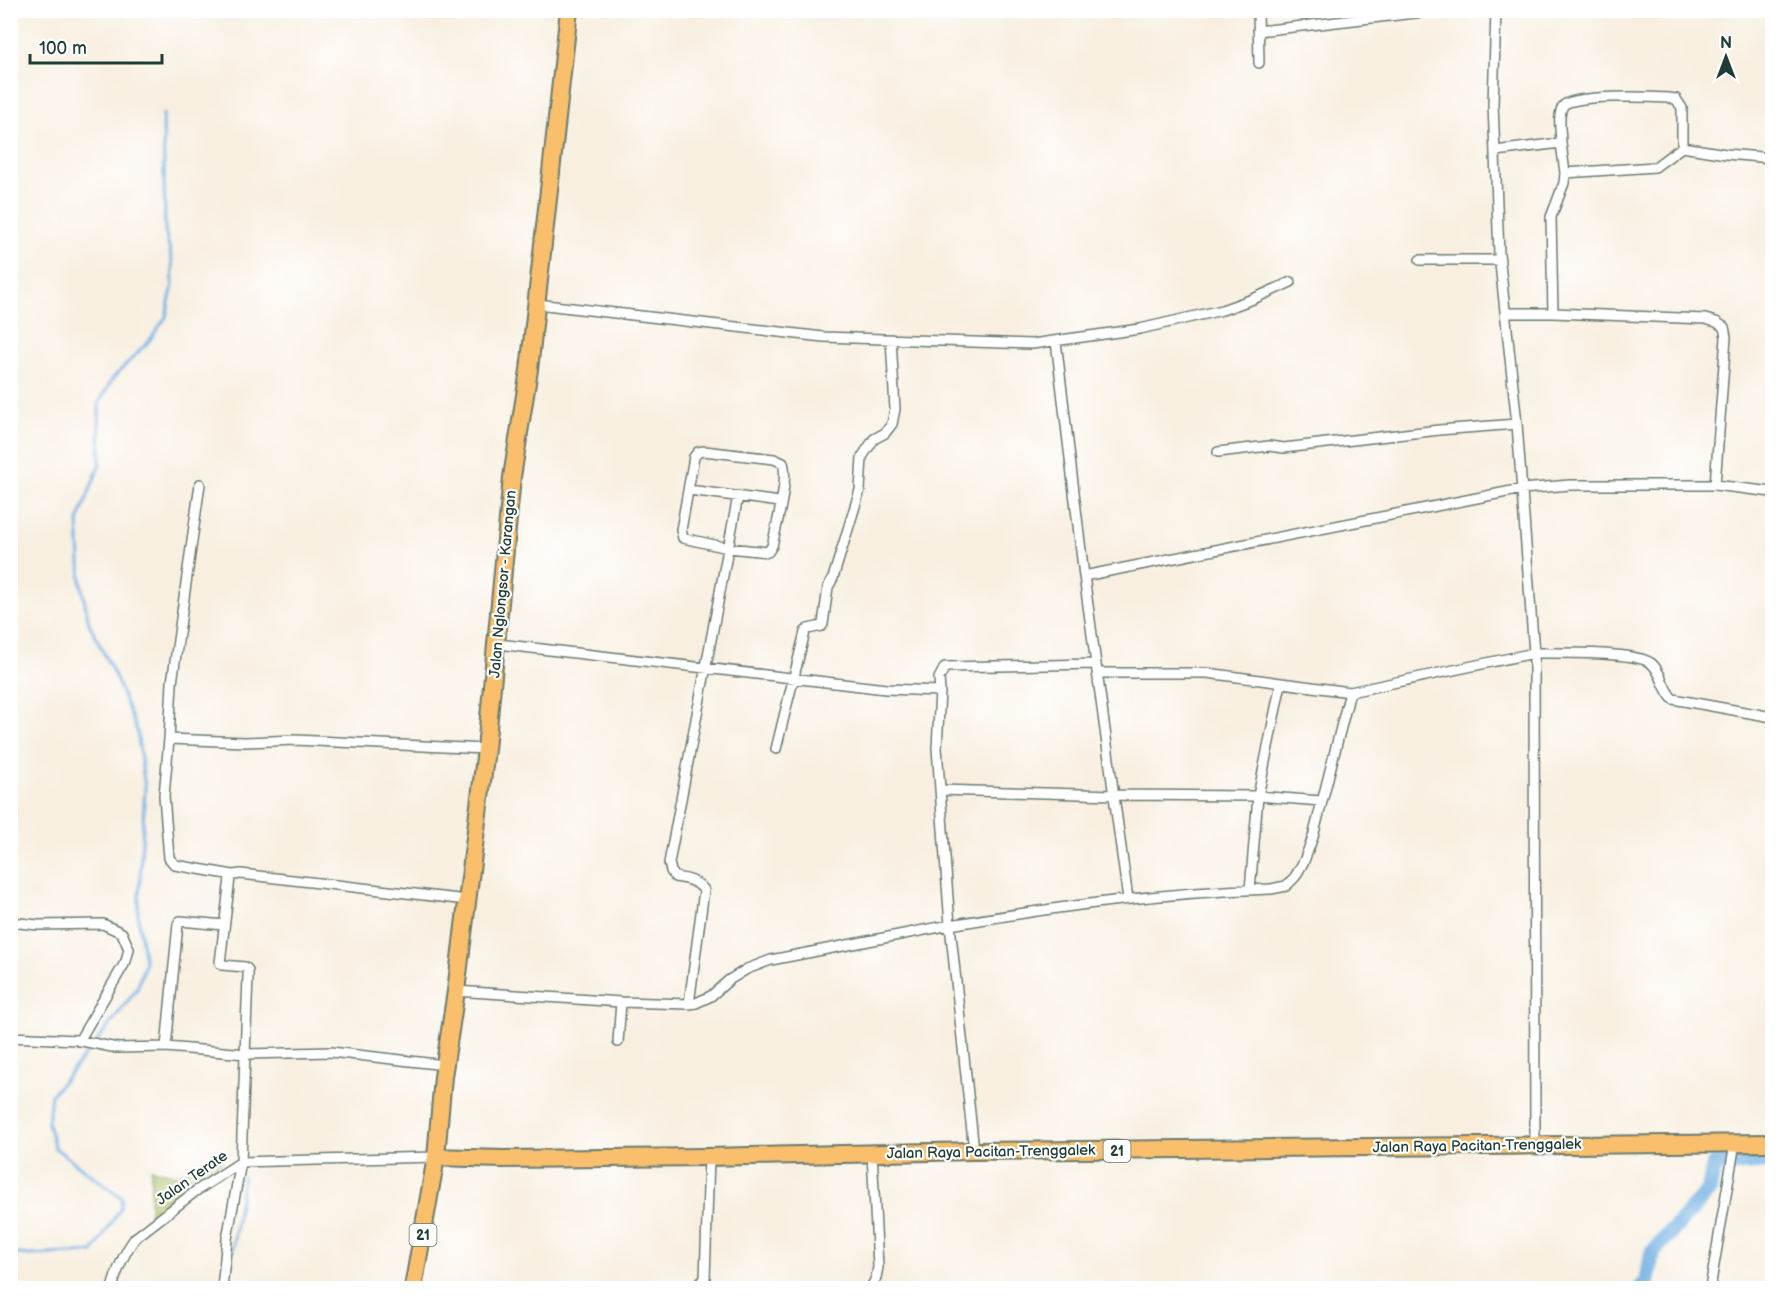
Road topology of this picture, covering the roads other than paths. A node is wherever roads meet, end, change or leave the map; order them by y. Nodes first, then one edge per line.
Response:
1 (569, 10) edge
2 (1258, 10) edge
3 (1441, 10) edge
4 (1496, 10) edge
5 (1258, 31) junction
6 (1259, 63) dead end
7 (1561, 143) junction
8 (1682, 147) junction
9 (1495, 152) junction
10 (1773, 158) edge
11 (1565, 172) junction
12 (1420, 260) dead end
13 (1500, 260) junction
14 (1291, 282) dead end
15 (537, 304) junction
16 (1504, 313) junction
17 (1553, 313) junction
18 (891, 339) junction
19 (1056, 341) junction
20 (1517, 424) junction
21 (1218, 452) dead end
22 (200, 484) dead end
23 (1715, 486) junction
24 (1522, 489) junction
25 (689, 490) junction
26 (1773, 492) edge
27 (738, 496) junction
28 (780, 502) junction
29 (728, 548) junction
30 (1084, 576) junction
31 (498, 644) junction
32 (1534, 653) junction
33 (705, 667) junction
34 (1097, 669) junction
35 (795, 677) junction
36 (1281, 683) junction
37 (940, 692) junction
38 (1350, 692) junction
39 (1773, 717) edge
40 (169, 739) junction
41 (486, 749) junction
42 (776, 749) dead end
43 (940, 790) junction
44 (1115, 795) junction
45 (1258, 796) junction
46 (1321, 801) junction
47 (233, 875) junction
48 (1250, 890) junction
49 (1128, 899) junction
50 (467, 900) junction
51 (10, 922) edge
52 (224, 925) junction
53 (950, 925) junction
54 (456, 991) junction
55 (621, 1002) junction
56 (689, 1004) junction
57 (10, 1036) edge
58 (81, 1042) junction
59 (618, 1042) dead end
60 (166, 1047) junction
61 (246, 1054) junction
62 (445, 1065) junction
63 (1773, 1143) edge
64 (1535, 1145) junction
65 (1734, 1150) junction
66 (974, 1151) junction
67 (872, 1153) junction
68 (436, 1157) junction
69 (709, 1157) junction
70 (241, 1162) junction
71 (112, 1288) edge
72 (222, 1288) edge
73 (413, 1288) edge
74 (693, 1288) edge
75 (871, 1288) edge
76 (1710, 1288) edge

1 - 15 highway, Jalan Nglongsor - Karangan
2 - 5 street
3 - 5 street
4 - 9 street
5 - 6 street
7 - 8 street
7 - 9 street
7 - 11 street
8 - 10 street
8 - 11 street
9 - 13 street
11 - 17 street
12 - 13 street
13 - 16 street
14 - 19 street
15 - 18 street
15 - 31 highway, Jalan Nglongsor - Karangan
16 - 17 street
16 - 20 street
17 - 23 street
18 - 19 street
18 - 35 street
19 - 30 street
20 - 21 street
20 - 24 street
22 - 40 street
23 - 24 street
23 - 26 street
24 - 30 street
24 - 32 street
25 - 27 street
25 - 28 street
25 - 29 street
27 - 28 street
27 - 29 street
28 - 29 street
29 - 33 street
30 - 34 street
31 - 33 street
31 - 41 highway, Jalan Nglongsor - Karangan
32 - 38 street
32 - 39 street
32 - 64 street
33 - 35 street
33 - 56 street
34 - 36 street
34 - 37 street
34 - 44 street
35 - 37 street
35 - 42 street
36 - 38 street
36 - 45 street
37 - 43 street
38 - 46 street
40 - 41 street
40 - 47 street
41 - 50 highway, Jalan Nglongsor - Karangan
43 - 44 street
43 - 53 street
44 - 45 street
44 - 49 street
45 - 46 street
45 - 48 street
46 - 48 street
47 - 50 street
47 - 52 street
48 - 49 street
49 - 53 street
50 - 54 highway, Jalan Nglongsor - Karangan
51 - 58 street
52 - 60 street
52 - 61 street
53 - 56 street
53 - 66 street
54 - 55 street
54 - 62 highway, Jalan Nglongsor - Karangan
55 - 56 street
55 - 59 street
57 - 58 street
58 - 60 street
60 - 61 street
61 - 62 street
61 - 70 street
62 - 68 highway, Jalan Nglongsor - Karangan
63 - 65 highway, Jalan Raya Pacitan-Trenggalek / 21
64 - 65 highway, Jalan Raya Pacitan-Trenggalek / 21
64 - 66 highway, Jalan Raya Pacitan-Trenggalek / 21
65 - 76 street
66 - 67 highway, Jalan Raya Pacitan-Trenggalek / 21
67 - 69 highway, Jalan Raya Pacitan-Trenggalek / 21
67 - 75 street
68 - 69 highway, Jalan Raya Pacitan-Trenggalek / 21
68 - 70 street, Jalan Terate
68 - 73 highway, 21
69 - 74 street
70 - 71 street, Jalan Terate
70 - 72 street

